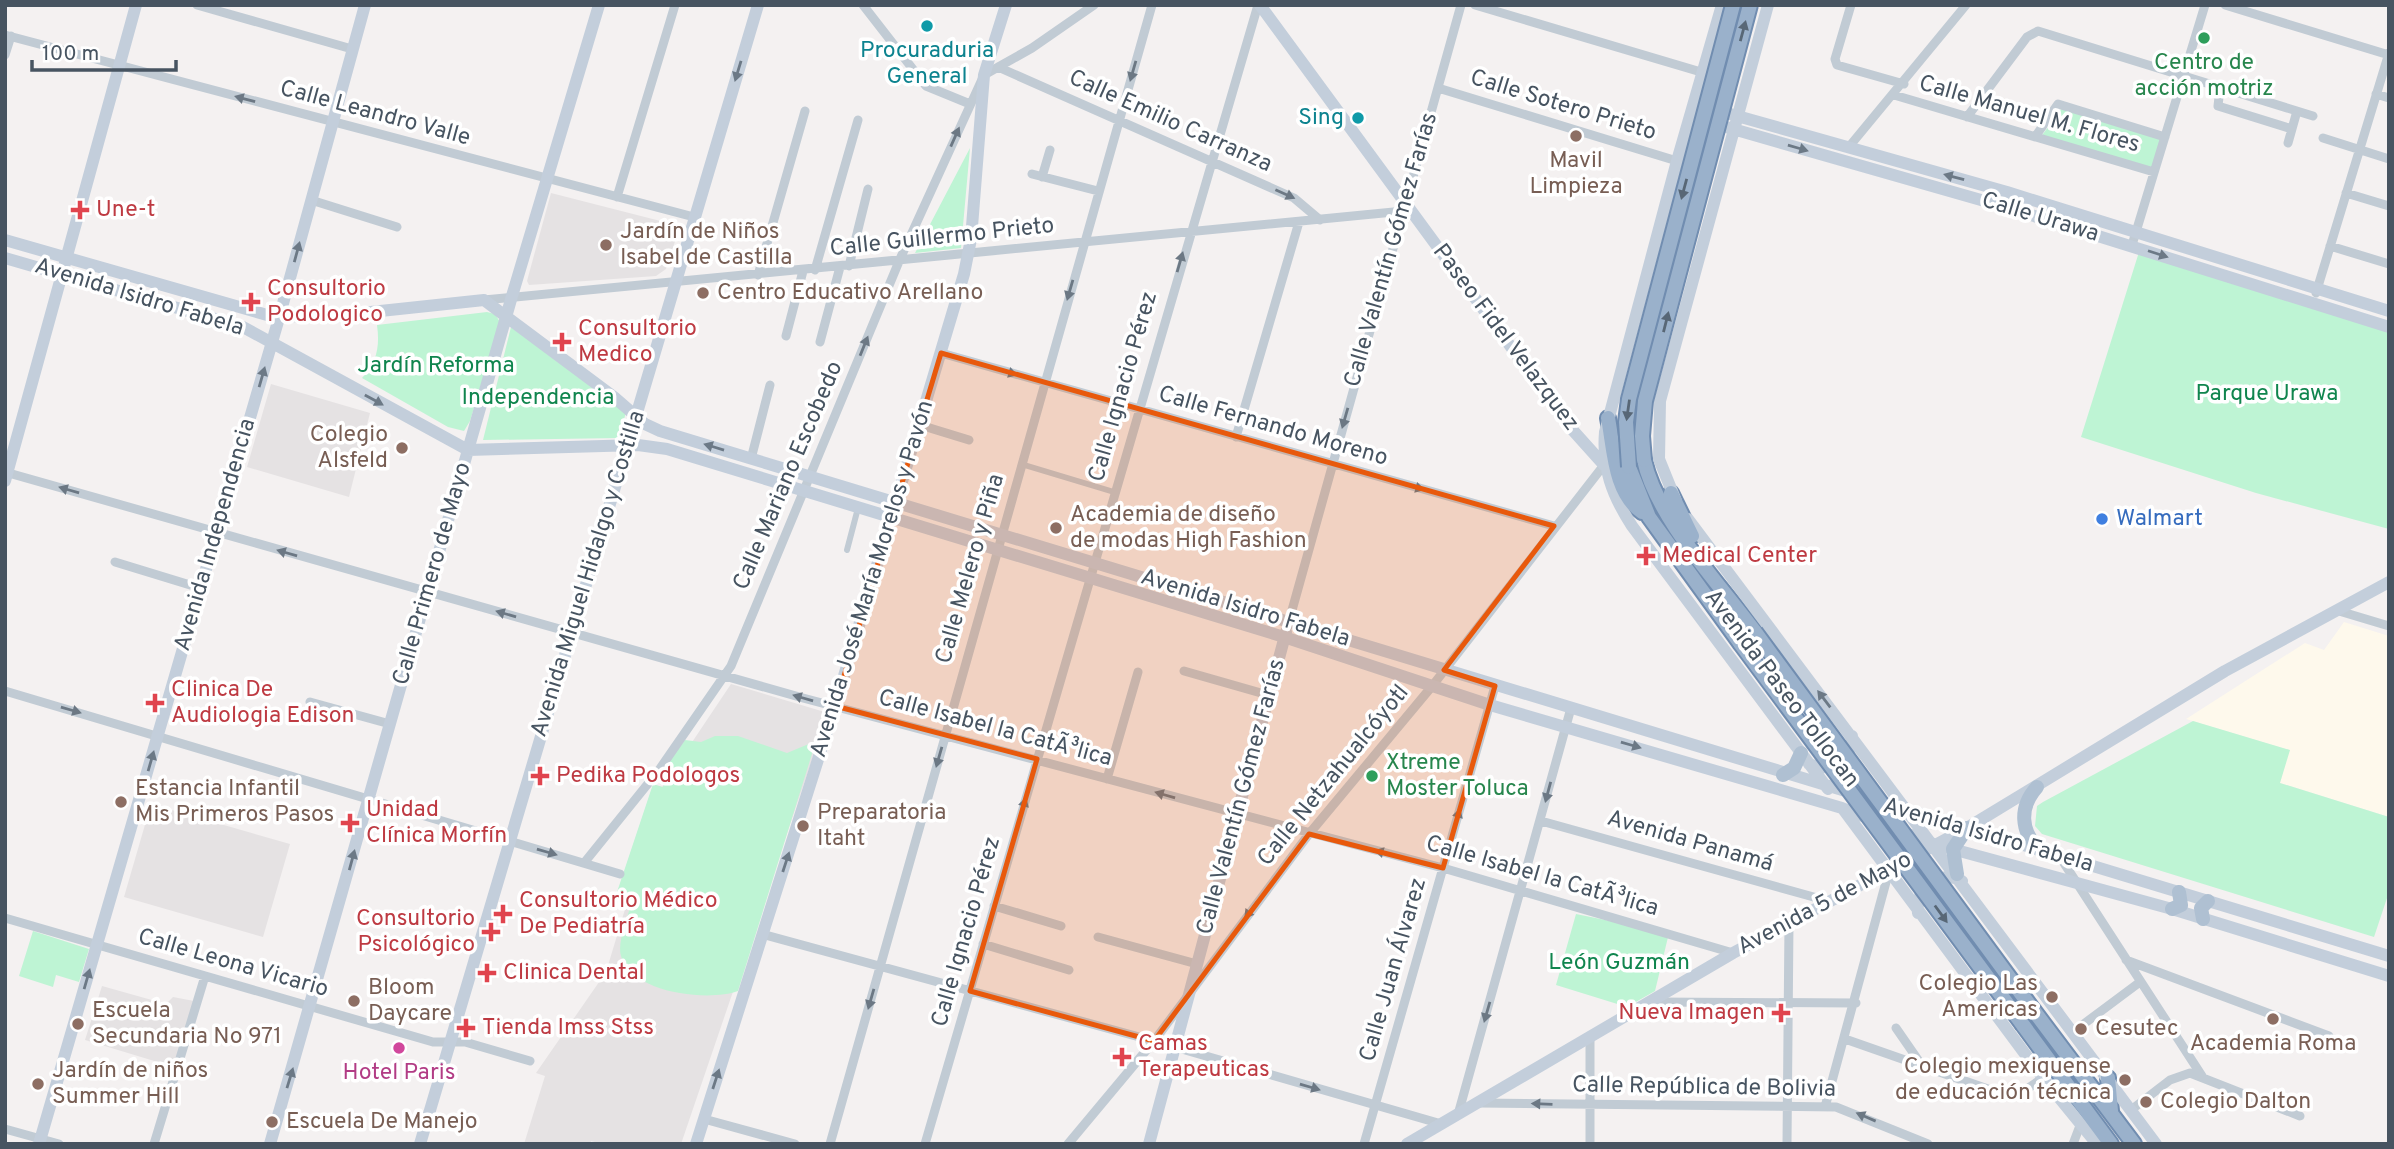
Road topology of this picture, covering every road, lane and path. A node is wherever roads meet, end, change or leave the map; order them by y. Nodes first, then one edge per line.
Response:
1 (136, 5) edge
2 (197, 5) edge
3 (365, 5) edge
4 (599, 5) edge
5 (675, 5) edge
6 (758, 5) edge
7 (863, 5) edge
8 (1006, 5) edge
9 (1094, 5) edge
10 (1152, 5) edge
11 (1259, 5) edge
12 (1461, 5) edge
13 (1475, 5) edge
14 (1722, 5) edge
15 (1733, 5) edge
16 (1749, 5) edge
17 (1768, 5) edge
18 (1851, 5) edge
19 (1966, 5) edge
20 (2205, 5) edge
21 (2225, 5) edge
22 (8, 35) edge
23 (352, 49) junction
24 (1708, 52) junction
25 (2389, 54) edge
26 (5, 55) edge
27 (1752, 64) junction
28 (119, 65) junction
29 (998, 67) junction
30 (1701, 72) junction
31 (984, 75) junction
32 (2183, 77) junction
33 (1904, 84) junction
34 (1438, 88) junction
35 (2220, 88) junction
36 (2376, 94) junction
37 (1894, 95) junction
38 (2389, 98) edge
39 (1693, 103) junction
40 (970, 104) junction
41 (805, 111) dead end
42 (2297, 111) junction
43 (1737, 114) junction
44 (2314, 116) dead end
45 (1689, 117) junction
46 (1967, 117) junction
47 (858, 120) dead end
48 (1118, 120) junction
49 (332, 122) junction
50 (1733, 129) junction
51 (2292, 129) junction
52 (2035, 137) junction
53 (2165, 137) junction
54 (2323, 138) dead end
55 (2288, 143) dead end
56 (1849, 148) junction
57 (1050, 150) dead end
58 (2359, 150) junction
59 (2389, 159) edge
60 (1210, 161) junction
61 (1676, 161) junction
62 (1722, 172) junction
63 (2154, 172) junction
64 (1032, 174) dead end
65 (1042, 177) junction
66 (548, 180) junction
67 (868, 189) dead end
68 (1098, 191) junction
69 (2346, 193) junction
70 (617, 197) junction
71 (311, 200) junction
72 (2389, 206) edge
73 (1405, 208) junction
74 (694, 217) junction
75 (1320, 220) junction
76 (1299, 222) junction
77 (397, 227) dead end
78 (2136, 232) junction
79 (1189, 233) junction
80 (5, 240) edge
81 (1084, 243) junction
82 (1654, 245) junction
83 (2132, 246) junction
84 (2330, 246) junction
85 (969, 253) junction
86 (5, 258) edge
87 (65, 258) junction
88 (900, 260) junction
89 (2389, 264) edge
90 (845, 267) junction
91 (1695, 267) junction
92 (815, 270) junction
93 (803, 271) junction
94 (61, 274) junction
95 (758, 275) junction
96 (674, 283) junction
97 (2317, 289) junction
98 (512, 296) junction
99 (484, 300) junction
100 (2313, 304) junction
101 (2389, 311) edge
102 (279, 318) junction
103 (507, 318) junction
104 (2389, 327) edge
105 (786, 336) dead end
106 (272, 342) junction
107 (820, 342) dead end
108 (941, 353) junction
109 (1044, 383) junction
110 (770, 385) dead end
111 (1138, 410) junction
112 (636, 416) junction
113 (1608, 418) junction
114 (920, 425) junction
115 (1236, 437) junction
116 (969, 440) dead end
117 (627, 445) junction
118 (468, 450) junction
119 (751, 458) junction
120 (1021, 464) junction
121 (1332, 464) junction
122 (1605, 465) junction
123 (6, 475) edge
124 (810, 477) junction
125 (804, 491) junction
126 (1114, 492) junction
127 (1671, 493) junction
128 (897, 503) junction
129 (858, 508) junction
130 (1649, 517) junction
131 (892, 518) junction
132 (1555, 526) junction
133 (217, 533) junction
134 (1001, 535) junction
135 (847, 550) dead end
136 (997, 550) junction
137 (116, 562) dead end
138 (1093, 563) junction
139 (1706, 566) junction
140 (1089, 578) junction
141 (2389, 582) edge
142 (196, 586) junction
143 (427, 592) junction
144 (2339, 611) junction
145 (1289, 621) junction
146 (2389, 626) edge
147 (572, 632) junction
148 (1284, 637) junction
149 (1444, 670) junction
150 (1184, 671) dead end
151 (1138, 672) dead end
152 (726, 675) junction
153 (1433, 685) junction
154 (1495, 686) junction
155 (5, 691) edge
156 (1268, 695) junction
157 (310, 702) dead end
158 (1490, 705) junction
159 (835, 706) junction
160 (1571, 708) junction
161 (390, 724) junction
162 (1565, 726) junction
163 (945, 734) junction
164 (158, 736) junction
165 (1852, 736) junction
166 (1037, 759) junction
167 (1805, 759) junction
168 (1783, 775) junction
169 (1107, 779) junction
170 (2036, 787) junction
171 (1828, 788) junction
172 (369, 799) junction
173 (1842, 808) junction
174 (1908, 812) junction
175 (1235, 814) junction
176 (1541, 821) junction
177 (1967, 828) junction
178 (1309, 834) junction
179 (509, 841) junction
180 (1934, 844) junction
181 (1953, 849) junction
182 (2040, 850) junction
183 (2060, 857) junction
184 (583, 863) junction
185 (1443, 868) junction
186 (1889, 871) junction
187 (620, 874) dead end
188 (1959, 878) junction
189 (2075, 881) junction
190 (1521, 892) junction
191 (2179, 892) junction
192 (1828, 901) junction
193 (2208, 901) junction
194 (994, 906) junction
195 (2172, 909) junction
196 (1918, 914) junction
197 (5, 919) edge
198 (2203, 919) junction
199 (1788, 923) junction
200 (1061, 926) dead end
201 (762, 934) junction
202 (1098, 937) dead end
203 (983, 944) junction
204 (97, 945) junction
205 (1733, 953) junction
206 (2389, 956) edge
207 (2126, 960) junction
208 (1197, 964) junction
209 (880, 967) junction
210 (1069, 970) dead end
211 (205, 976) junction
212 (2389, 976) edge
213 (2140, 982) junction
214 (970, 991) junction
215 (1189, 993) junction
216 (1651, 1002) junction
217 (1789, 1002) junction
218 (1856, 1003) junction
219 (312, 1006) junction
220 (1896, 1028) dead end
221 (2073, 1031) junction
222 (1590, 1036) junction
223 (2329, 1036) dead end
224 (1845, 1039) junction
225 (451, 1041) junction
226 (1154, 1041) junction
227 (1174, 1047) junction
228 (530, 1061) dead end
229 (1924, 1068) junction
230 (2202, 1076) junction
231 (2043, 1078) junction
232 (2108, 1078) junction
233 (1472, 1103) junction
234 (1376, 1106) junction
235 (1591, 1106) junction
236 (1825, 1107) junction
237 (1788, 1108) junction
238 (2131, 1110) junction
239 (1459, 1111) junction
240 (2111, 1113) junction
241 (2300, 1116) dead end
242 (704, 1119) junction
243 (2081, 1122) junction
244 (1438, 1123) junction
245 (5, 1129) edge
246 (40, 1141) edge
247 (2105, 1142) edge
248 (59, 1144) edge
249 (154, 1144) edge
250 (270, 1144) edge
251 (420, 1144) edge
252 (696, 1144) edge
253 (795, 1144) edge
254 (830, 1144) edge
255 (925, 1144) edge
256 (1068, 1144) edge
257 (1149, 1144) edge
258 (1364, 1144) edge
259 (1407, 1144) edge
260 (1590, 1144) edge
261 (1787, 1144) edge
262 (1928, 1144) edge
263 (2073, 1144) edge
264 (2134, 1144) edge
265 (2156, 1144) edge

1 - 28 main road
2 - 23 street
3 - 23 main road, Avenida Independencia
4 - 66 main road, Calle Primero de Mayo
5 - 70 street
6 -> 74 main road, Avenida Miguel Hidalgo y Costilla
7 - 40 street
8 - 31 main road, Avenida José María Morelos y Pavón
9 - 29 street
10 -> 48 street, Calle Melero y Piña
11 - 60 street, Calle Ignacio Pérez
11 - 73 main road, Paseo Fidel Velazquez
12 - 34 street, Calle Valentín Gómez Farías
13 - 30 street
14 - 24 main road, Avenida Paseo Tollocan
15 -> 130 highway, Avenida Paseo Tollocan, bridge
139 -> 16 highway, Avenida Paseo Tollocan, bridge
17 - 27 main road, Avenida Paseo Tollocan
18 - 33 street
19 - 33 street
20 - 32 street
21 - 25 street
22 - 26 street
22 - 28 street, Calle Leandro Valle
23 - 49 main road, Avenida Independencia
24 - 27 main road
24 - 30 main road, Avenida Paseo Tollocan
25 - 36 street
27 - 43 main road, Avenida Paseo Tollocan
49 -> 28 street, Calle Leandro Valle
28 - 87 main road
29 - 31 street
29 - 48 street, Calle Emilio Carranza
30 - 39 main road, Avenida Paseo Tollocan
31 - 40 street, Calle Mariano Escobedo
31 - 85 main road, Avenida José María Morelos y Pavón
32 - 35 street
32 - 46 street
32 - 53 street
33 - 37 street
34 - 61 street, Calle Sotero Prieto
34 - 73 street, Calle Valentín Gómez Farías
35 - 42 street
35 - 51 street
36 - 38 street
36 - 58 street
37 - 46 street, Calle Manuel M. Flores
37 - 56 street
39 - 43 main road, Calle Urawa
39 - 45 main road, Avenida Paseo Tollocan
88 -> 40 street, Calle Mariano Escobedo
41 - 95 street
42 - 44 street
42 - 51 street
43 - 50 main road, Avenida Paseo Tollocan
43 - 56 main road, Calle Urawa
45 - 50 main road, Calle Urawa
45 - 61 main road, Avenida Paseo Tollocan
46 - 52 street, Calle Manuel M. Flores
47 - 92 street
48 - 60 street, Calle Emilio Carranza
48 - 68 street, Calle Melero y Piña
49 - 66 street, Calle Leandro Valle
49 - 71 main road, Avenida Independencia
50 - 62 main road, Avenida Paseo Tollocan
50 -> 83 main road, Calle Urawa
51 - 55 street
52 - 53 street
52 - 63 street, Calle Manuel M. Flores
53 - 63 street
54 - 58 street
78 -> 56 main road, Calle Urawa
57 - 65 street
58 - 59 street
58 - 69 street
60 -> 75 street, Calle Emilio Carranza
60 - 79 street, Calle Ignacio Pérez
61 - 62 main road
61 - 82 main road, Avenida Paseo Tollocan
62 - 91 main road, Avenida Paseo Tollocan
63 - 78 street
64 - 65 street
65 - 68 street
66 - 70 street, Calle Leandro Valle
66 - 98 main road, Calle Primero de Mayo
67 - 90 street
68 - 81 street, Calle Melero y Piña
69 - 72 street
69 - 84 street
70 - 74 street, Calle Leandro Valle
71 - 77 street
102 -> 71 main road, Avenida Independencia
73 - 75 street, Calle Guillermo Prieto
73 -> 121 street, Calle Valentín Gómez Farías
73 - 122 main road, Paseo Fidel Velazquez
74 - 96 main road, Avenida Miguel Hidalgo y Costilla
75 - 76 street, Calle Guillermo Prieto
76 - 79 street, Calle Guillermo Prieto
76 - 115 street
78 - 83 street
78 - 97 main road, Calle Urawa
79 - 81 street, Calle Guillermo Prieto
111 -> 79 street, Calle Ignacio Pérez
80 - 87 main road, Avenida Isidro Fabela
81 - 85 street, Calle Guillermo Prieto
81 -> 109 street, Calle Melero y Piña
82 - 91 main road
82 - 113 main road, Avenida Paseo Tollocan
83 -> 100 main road, Calle Urawa
84 - 89 street
84 - 97 street
85 - 88 street, Calle Guillermo Prieto
85 - 108 main road, Avenida José María Morelos y Pavón
86 - 94 main road, Avenida Isidro Fabela
87 - 94 main road
87 - 102 main road, Avenida Isidro Fabela
88 - 90 street, Calle Guillermo Prieto
124 -> 88 street, Calle Mariano Escobedo
90 - 92 street, Calle Guillermo Prieto
90 - 107 street
91 - 127 main road, Avenida Paseo Tollocan
92 - 93 street, Calle Guillermo Prieto
93 - 95 street, Calle Guillermo Prieto
93 - 105 street
94 - 106 main road, Avenida Isidro Fabela
94 - 123 main road
95 - 96 street, Calle Guillermo Prieto
96 - 98 street, Calle Guillermo Prieto
96 - 112 main road, Avenida Miguel Hidalgo y Costilla
97 - 100 street
97 - 101 main road, Calle Urawa
98 - 99 street, Calle Guillermo Prieto
98 - 103 main road, Calle Primero de Mayo
99 - 102 main road, Avenida Isidro Fabela
99 - 103 main road, Avenida Isidro Fabela
100 - 104 main road, Calle Urawa
102 - 106 main road, Avenida Independencia
103 - 112 main road, Avenida Isidro Fabela
103 - 118 main road, Calle Primero de Mayo
106 -> 118 main road, Avenida Isidro Fabela
133 -> 106 main road, Avenida Independencia
108 -> 109 street, Calle Fernando Moreno
108 - 114 main road, Avenida José María Morelos y Pavón
109 - 111 street, Calle Fernando Moreno
109 - 120 street, Calle Melero y Piña
110 - 119 street
111 - 115 street, Calle Fernando Moreno
111 - 126 street, Calle Ignacio Pérez
112 - 117 main road, Avenida Miguel Hidalgo y Costilla
119 -> 112 main road, Avenida Isidro Fabela
113 - 122 main road, Avenida Paseo Tollocan
113 - 130 highway
114 - 116 street
114 - 128 main road, Avenida José María Morelos y Pavón
115 - 121 street, Calle Fernando Moreno
117 - 118 main road, Avenida Isidro Fabela
117 - 125 main road, Avenida Isidro Fabela
117 - 147 main road, Avenida Miguel Hidalgo y Costilla
118 - 143 main road, Calle Primero de Mayo
119 - 124 main road, Avenida Isidro Fabela
120 - 126 street
120 - 134 street, Calle Melero y Piña
121 -> 132 street, Calle Fernando Moreno
121 - 145 street, Calle Valentín Gómez Farías
122 - 132 street, Calle Netzahualcóyotl
122 - 167 main road, Avenida Paseo Tollocan
133 -> 123 street, Calle Isabel la CatÃ³lica
124 - 125 street, Calle Mariano Escobedo
124 - 128 main road, Avenida Isidro Fabela
125 - 129 main road, Avenida Isidro Fabela
125 - 152 street, Calle Mariano Escobedo
126 - 138 street, Calle Ignacio Pérez
127 - 139 highway
165 -> 127 main road, Avenida Paseo Tollocan
128 - 131 main road, Avenida José María Morelos y Pavón
128 - 134 main road, Avenida Isidro Fabela
129 - 131 main road, Avenida Isidro Fabela
129 - 135 street
130 -> 247 highway, Avenida Paseo Tollocan, bridge
131 - 136 main road, Avenida Isidro Fabela
131 - 159 main road, Avenida José María Morelos y Pavón
132 - 149 street, Calle Netzahualcóyotl
133 - 142 main road, Avenida Independencia
143 -> 133 street, Calle Isabel la CatÃ³lica
134 - 136 street, Calle Melero y Piña
134 - 138 main road, Avenida Isidro Fabela
136 - 140 main road, Avenida Isidro Fabela
136 - 163 street, Calle Melero y Piña
137 - 142 street
138 - 140 street, Calle Ignacio Pérez
138 - 145 main road, Avenida Isidro Fabela
139 - 240 highway, Avenida Paseo Tollocan, bridge
140 - 148 main road, Avenida Isidro Fabela
140 - 166 street, Calle Ignacio Pérez
141 - 144 main road, Avenida 5 de Mayo
142 - 164 main road, Avenida Independencia
147 -> 143 street, Calle Isabel la CatÃ³lica
143 - 161 main road, Calle Primero de Mayo
144 - 146 street
144 - 170 main road, Avenida 5 de Mayo
145 - 148 main road, Calle Valentín Gómez Farías
145 - 149 main road, Avenida Isidro Fabela
147 - 152 street, Calle Isabel la CatÃ³lica
147 - 179 main road, Avenida Miguel Hidalgo y Costilla
148 - 153 main road, Avenida Isidro Fabela
148 - 156 main road, Calle Valentín Gómez Farías
149 - 153 street, Calle Netzahualcóyotl
149 - 154 main road, Avenida Isidro Fabela
150 - 156 street
151 - 169 street
159 -> 152 street, Calle Isabel la CatÃ³lica
152 - 184 street, Calle Mariano Escobedo
153 - 158 main road, Avenida Isidro Fabela
153 - 178 street, Calle Netzahualcóyotl
154 - 158 street, Calle Juan Álvarez
154 - 160 main road, Avenida Isidro Fabela
155 -> 164 street
156 - 175 main road, Calle Valentín Gómez Farías
157 - 161 street
158 - 162 main road, Avenida Isidro Fabela
185 -> 158 street, Calle Juan Álvarez
159 - 163 street, Calle Isabel la CatÃ³lica
201 -> 159 main road, Avenida José María Morelos y Pavón
160 - 162 street
160 - 168 main road, Avenida Isidro Fabela
161 - 172 main road, Calle Primero de Mayo
162 -> 173 main road, Avenida Isidro Fabela
162 -> 176 street
163 - 166 street, Calle Isabel la CatÃ³lica
163 -> 209 street, Calle Melero y Piña
164 - 172 street
204 -> 164 main road, Avenida Independencia
165 - 167 main road
165 - 174 main road, Avenida Paseo Tollocan
166 - 169 street, Calle Isabel la CatÃ³lica
194 -> 166 street, Calle Ignacio Pérez
167 - 168 main road
167 - 171 main road, Avenida Paseo Tollocan
168 - 171 main road, Avenida Isidro Fabela
175 -> 169 street, Calle Isabel la CatÃ³lica
170 - 177 main road, Avenida 5 de Mayo
170 - 182 main road
171 - 173 main road, Avenida Paseo Tollocan
171 - 174 main road, Avenida Isidro Fabela
172 - 179 street
219 -> 172 main road, Calle Primero de Mayo
173 - 180 main road, Avenida Isidro Fabela
173 - 186 main road, Avenida Paseo Tollocan
174 - 177 main road, Avenida Isidro Fabela
174 - 180 main road, Avenida Paseo Tollocan
175 - 178 street, Calle Isabel la CatÃ³lica
175 - 208 main road, Calle Valentín Gómez Farías
176 - 190 street
176 - 192 street, Avenida Panamá
177 - 180 main road, Avenida 5 de Mayo
177 - 181 main road
177 - 182 main road, Avenida Isidro Fabela
185 -> 178 street, Calle Isabel la CatÃ³lica
178 -> 215 street, Calle Netzahualcóyotl
179 -> 184 street
179 - 225 main road, Avenida Miguel Hidalgo y Costilla
180 - 181 main road, Avenida Isidro Fabela
180 - 186 main road, Avenida 5 de Mayo
180 - 188 main road, Avenida Paseo Tollocan
181 - 188 main road
181 - 189 main road, Avenida Isidro Fabela
182 - 183 main road, Avenida Isidro Fabela
183 - 189 street
183 - 191 main road, Avenida Isidro Fabela
184 - 187 street
185 - 190 street, Calle Isabel la CatÃ³lica
185 - 234 street, Calle Juan Álvarez
186 - 192 main road, Avenida 5 de Mayo
186 - 196 main road, Avenida Paseo Tollocan
186 - 218 street
188 - 196 main road
188 - 221 main road, Avenida Paseo Tollocan
189 - 195 main road, Avenida Isidro Fabela
189 - 207 street
190 - 205 street, Calle Isabel la CatÃ³lica
190 -> 239 street
191 - 193 main road, Avenida Isidro Fabela
191 - 195 main road
192 - 199 main road, Avenida 5 de Mayo
193 - 198 main road
193 - 206 main road, Avenida Isidro Fabela
194 - 200 street
194 - 203 street, Calle Ignacio Pérez
195 - 198 main road, Avenida Isidro Fabela
196 - 231 main road, Avenida Paseo Tollocan
197 - 204 street, Calle Leona Vicario
198 - 212 main road, Avenida Isidro Fabela
199 - 205 main road, Avenida 5 de Mayo
199 - 217 street
201 - 209 street
242 -> 201 main road, Avenida José María Morelos y Pavón
202 - 208 street
203 - 210 street
203 - 214 street, Calle Ignacio Pérez
204 - 211 street, Calle Leona Vicario
246 -> 204 main road, Avenida Independencia
205 - 216 main road, Avenida 5 de Mayo
207 - 213 street
207 - 223 street
208 - 215 main road, Calle Valentín Gómez Farías
209 - 214 street
209 -> 254 street, Calle Melero y Piña
211 - 219 street, Calle Leona Vicario
211 - 249 street
213 - 221 street
213 - 230 street
214 - 226 street
214 - 255 street, Calle Ignacio Pérez
215 - 226 street, Calle Netzahualcóyotl
215 - 227 main road, Calle Valentín Gómez Farías
216 - 217 street
216 - 222 main road, Avenida 5 de Mayo
217 - 218 street
217 - 237 street
218 - 224 street
219 - 225 street, Calle Leona Vicario
250 -> 219 main road, Calle Primero de Mayo
220 - 229 street
221 - 232 main road, Avenida Paseo Tollocan
222 - 233 main road, Avenida 5 de Mayo
222 - 235 street
224 - 229 street
224 - 236 street
225 - 228 street, Calle Leona Vicario
225 - 251 main road, Avenida Miguel Hidalgo y Costilla
226 - 227 street
226 - 256 street, Calle Netzahualcóyotl
227 -> 234 street
227 - 257 main road, Calle Valentín Gómez Farías
229 - 231 street
230 - 238 street
230 - 241 street
231 - 243 main road, Avenida Paseo Tollocan
232 - 238 main road, Avenida Paseo Tollocan
232 - 240 highway
235 -> 233 street, Calle República de Bolivia
233 - 239 main road, Avenida 5 de Mayo
234 - 244 street
234 - 258 street, Calle Juan Álvarez
235 - 237 street, Calle República de Bolivia
235 - 260 street
236 - 237 street, Calle República de Bolivia
262 -> 236 street, Calle República de Bolivia
237 - 261 street
238 - 265 main road, Avenida Paseo Tollocan
239 - 244 main road, Avenida 5 de Mayo
240 - 264 highway, Avenida Paseo Tollocan
242 - 252 main road, Avenida José María Morelos y Pavón
242 - 253 street
243 - 247 main road, Avenida Paseo Tollocan
243 - 263 street
244 - 259 main road, Avenida 5 de Mayo
245 - 246 street
246 - 248 street

